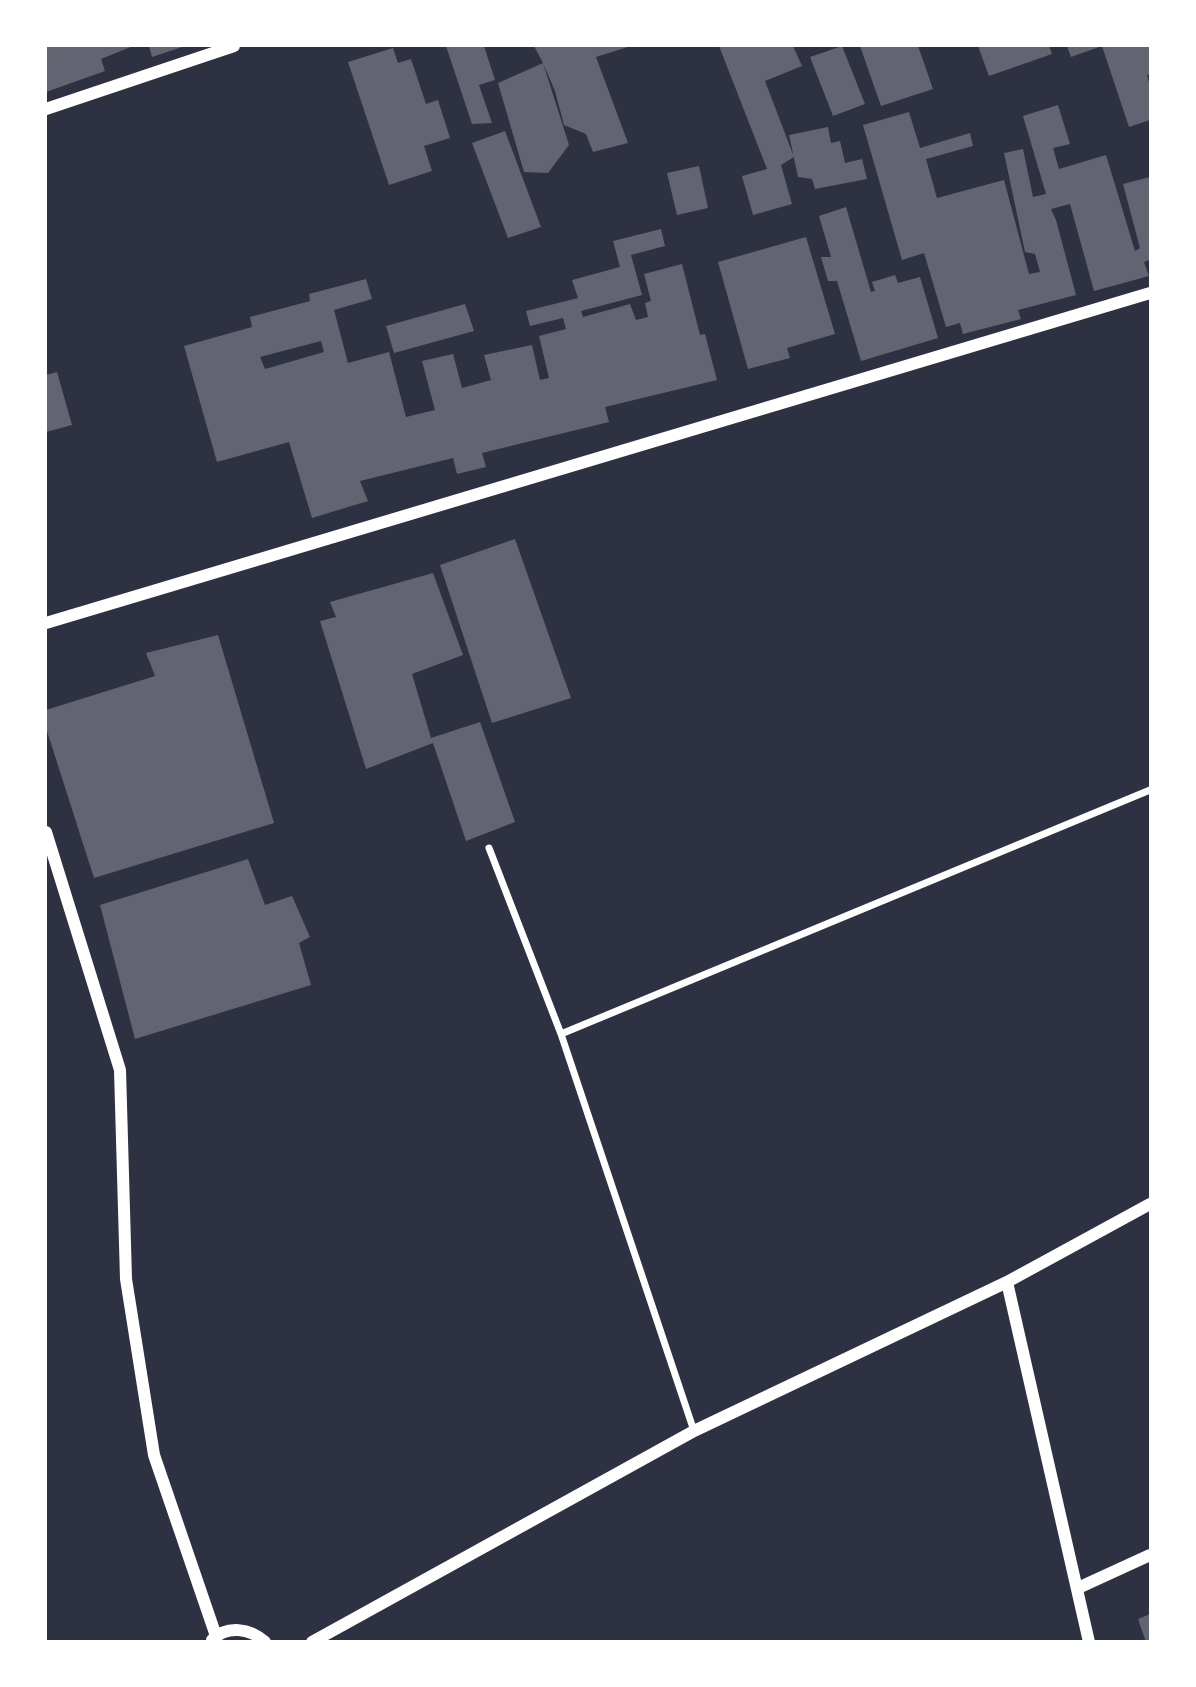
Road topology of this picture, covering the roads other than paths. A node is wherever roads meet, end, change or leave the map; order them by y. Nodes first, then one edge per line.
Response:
1 (234, 46) edge
2 (46, 109) edge
3 (1150, 293) edge
4 (46, 623) edge
5 (1150, 790) edge
6 (46, 832) edge
7 (489, 848) dead end
8 (561, 1034) junction
9 (1150, 1204) edge
10 (1007, 1282) junction
11 (694, 1432) junction
12 (1150, 1555) edge
13 (1078, 1588) junction
14 (213, 1639) edge
15 (265, 1642) edge
16 (312, 1642) edge
17 (1089, 1642) edge

1 - 2 street
3 - 4 street
5 - 8 street
6 - 14 street
7 - 8 street
8 - 11 street
9 - 10 street
10 - 11 street
10 - 13 street
11 - 16 street
12 - 13 street
13 - 17 street
14 - 15 street

